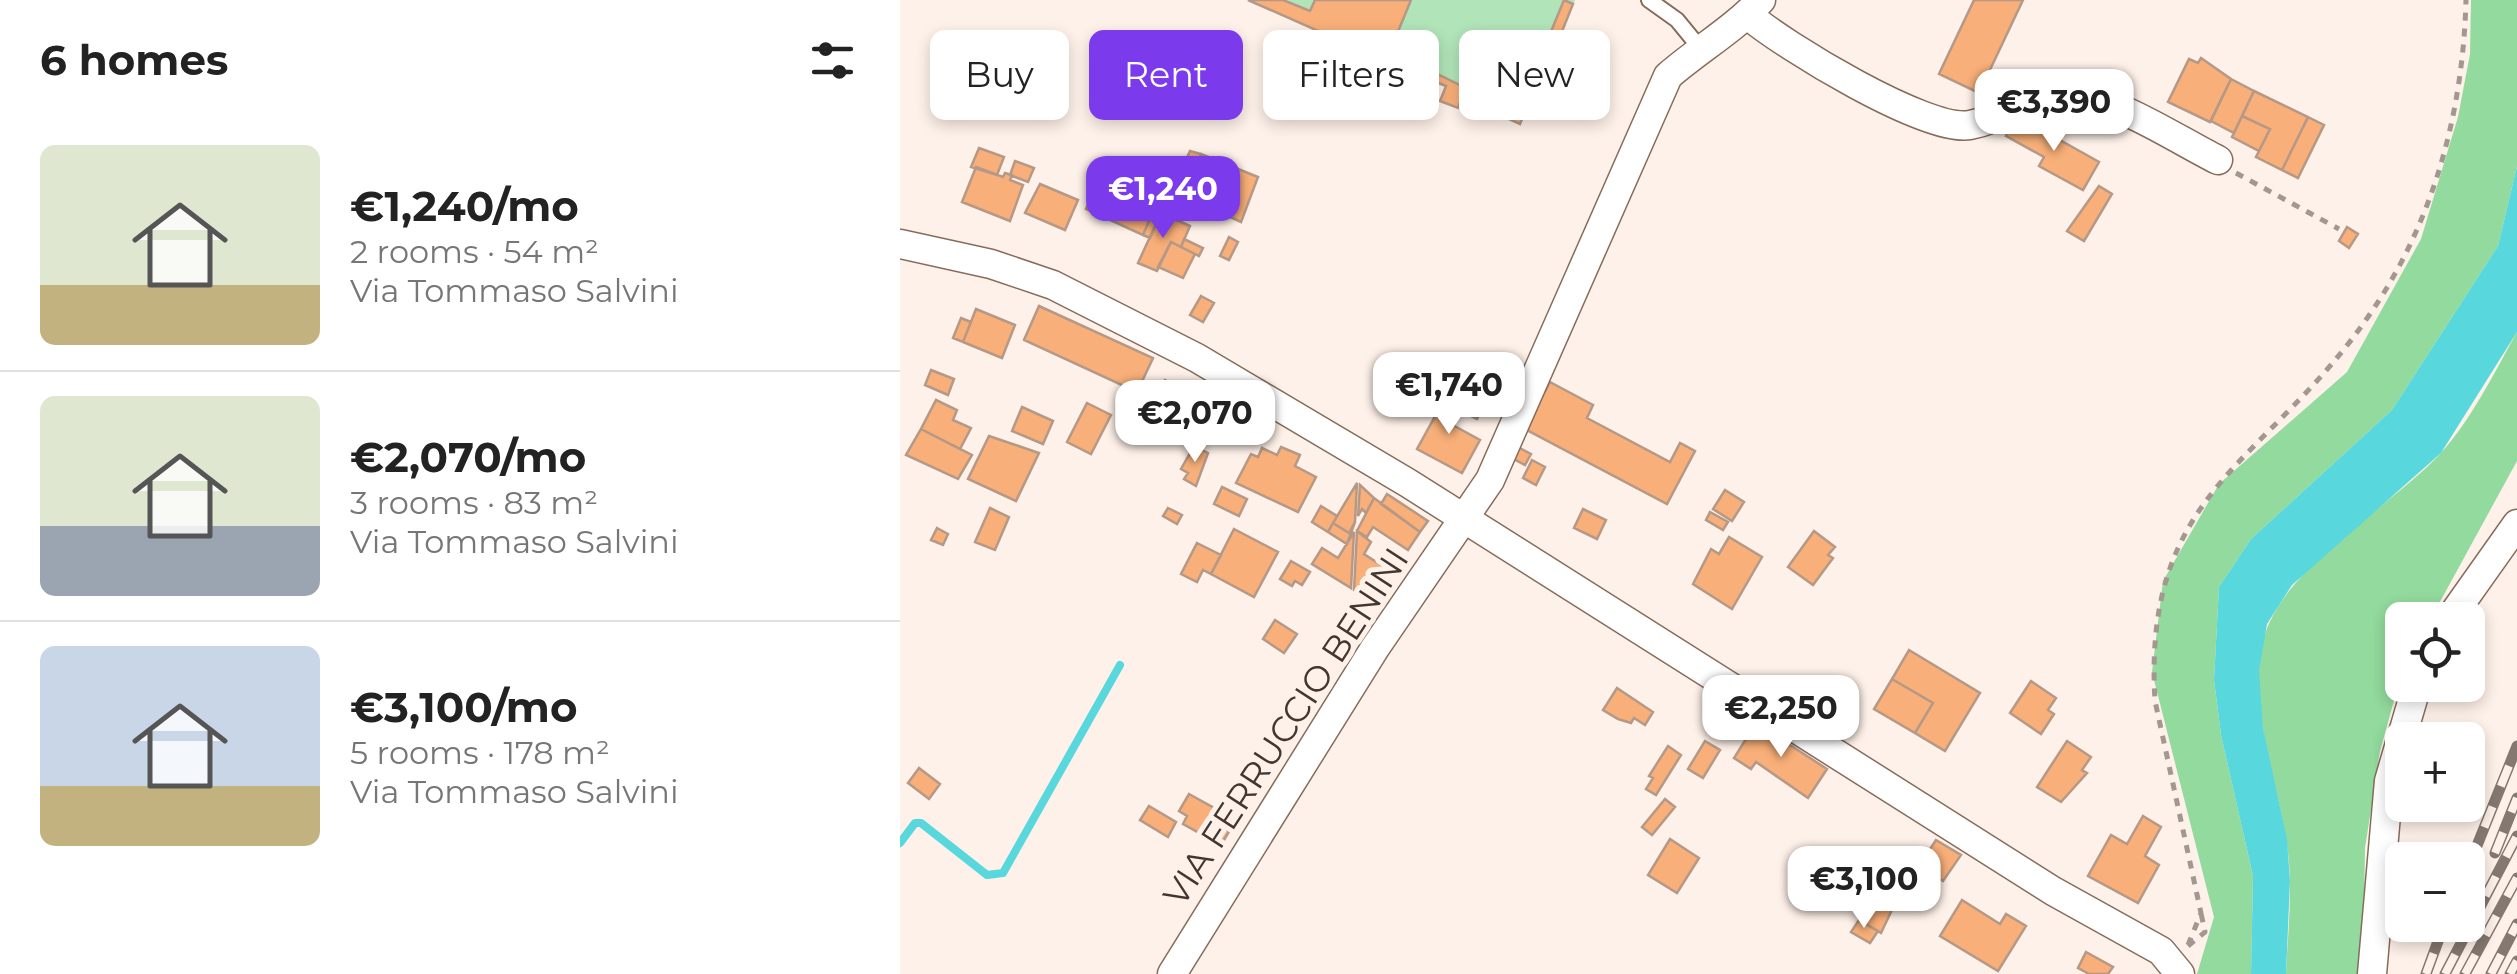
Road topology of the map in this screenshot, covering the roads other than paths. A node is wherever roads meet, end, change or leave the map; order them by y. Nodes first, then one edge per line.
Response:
1 (1648, 0) edge
2 (1754, 7) edge
3 (1700, 48) junction
4 (2218, 160) road end
5 (900, 244) edge
6 (1464, 521) junction
7 (2517, 524) edge
8 (2462, 602) edge
9 (2411, 702) edge
10 (2180, 961) edge
11 (1172, 974) edge
12 (2372, 974) edge

1 - 3 lane
2 - 3 street, VIA FERRUCCIO BENINI
2 - 4 street
3 - 6 street, VIA FERRUCCIO BENINI
5 - 6 street
6 - 10 street
6 - 11 street, VIA FERRUCCIO BENINI
7 - 8 street
9 - 12 street

